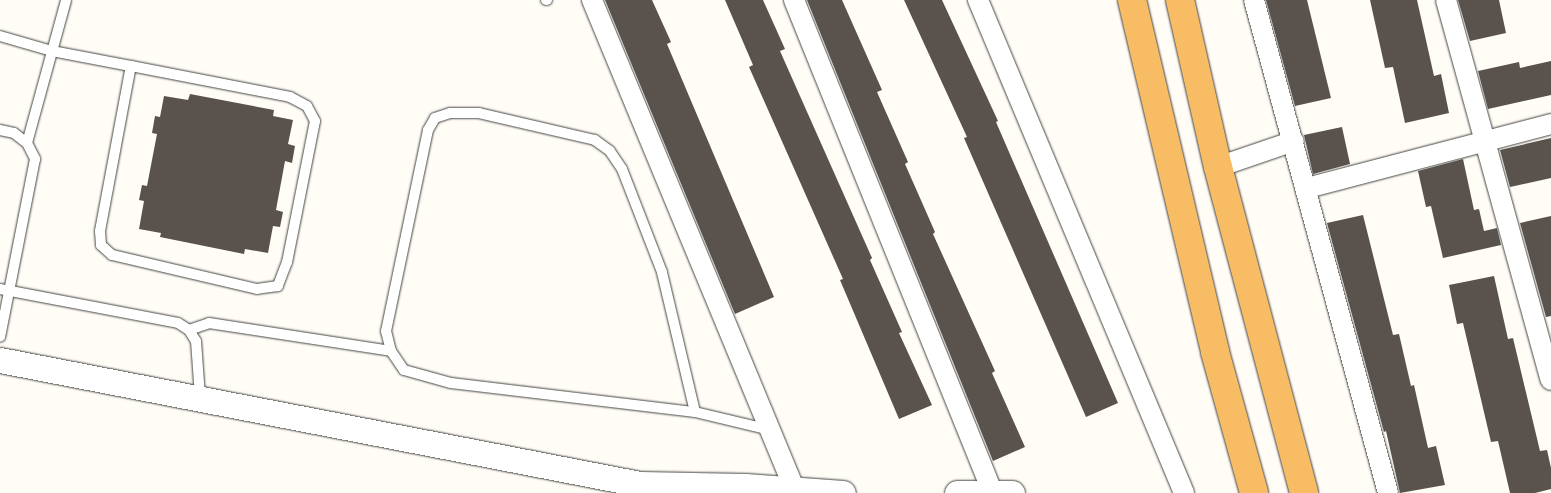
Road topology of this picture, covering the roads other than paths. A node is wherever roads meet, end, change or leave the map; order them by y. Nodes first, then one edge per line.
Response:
1 (66, 0) edge
2 (592, 0) edge
3 (794, 0) edge
4 (978, 0) edge
5 (1132, 0) edge
6 (1180, 0) edge
7 (1254, 0) edge
8 (1446, 0) edge
9 (0, 36) edge
10 (52, 51) junction
11 (131, 66) junction
12 (1551, 124) edge
13 (0, 130) edge
14 (1294, 141) junction
15 (1486, 142) junction
16 (27, 143) junction
17 (1218, 167) junction
18 (1307, 188) junction
19 (5, 290) edge
20 (189, 330) junction
21 (0, 337) edge
22 (391, 351) junction
23 (0, 360) edge
24 (1551, 380) edge
25 (200, 396) junction
26 (695, 412) junction
27 (770, 430) junction
28 (794, 491) edge
29 (1002, 492) edge
30 (843, 493) edge
31 (957, 493) edge
32 (1184, 493) edge
33 (1254, 493) edge
34 (1304, 493) edge
35 (1388, 493) edge

1 - 10 lane
2 - 27 street
3 - 29 street
4 - 32 street
5 - 33 highway
6 - 17 highway
7 - 14 street
8 - 15 street
9 - 10 lane
10 - 11 lane
10 - 16 lane
11 - 11 lane
12 - 15 street
13 - 16 lane
14 - 17 street
14 - 18 street
15 - 18 street
15 - 24 street
16 - 19 lane
17 - 34 highway
18 - 35 street
19 - 20 lane
19 - 21 lane
20 - 22 lane
20 - 25 lane
22 - 26 lane
22 - 26 lane
23 - 25 street
25 - 28 street
26 - 27 lane
27 - 28 street
28 - 30 street
29 - 31 street

